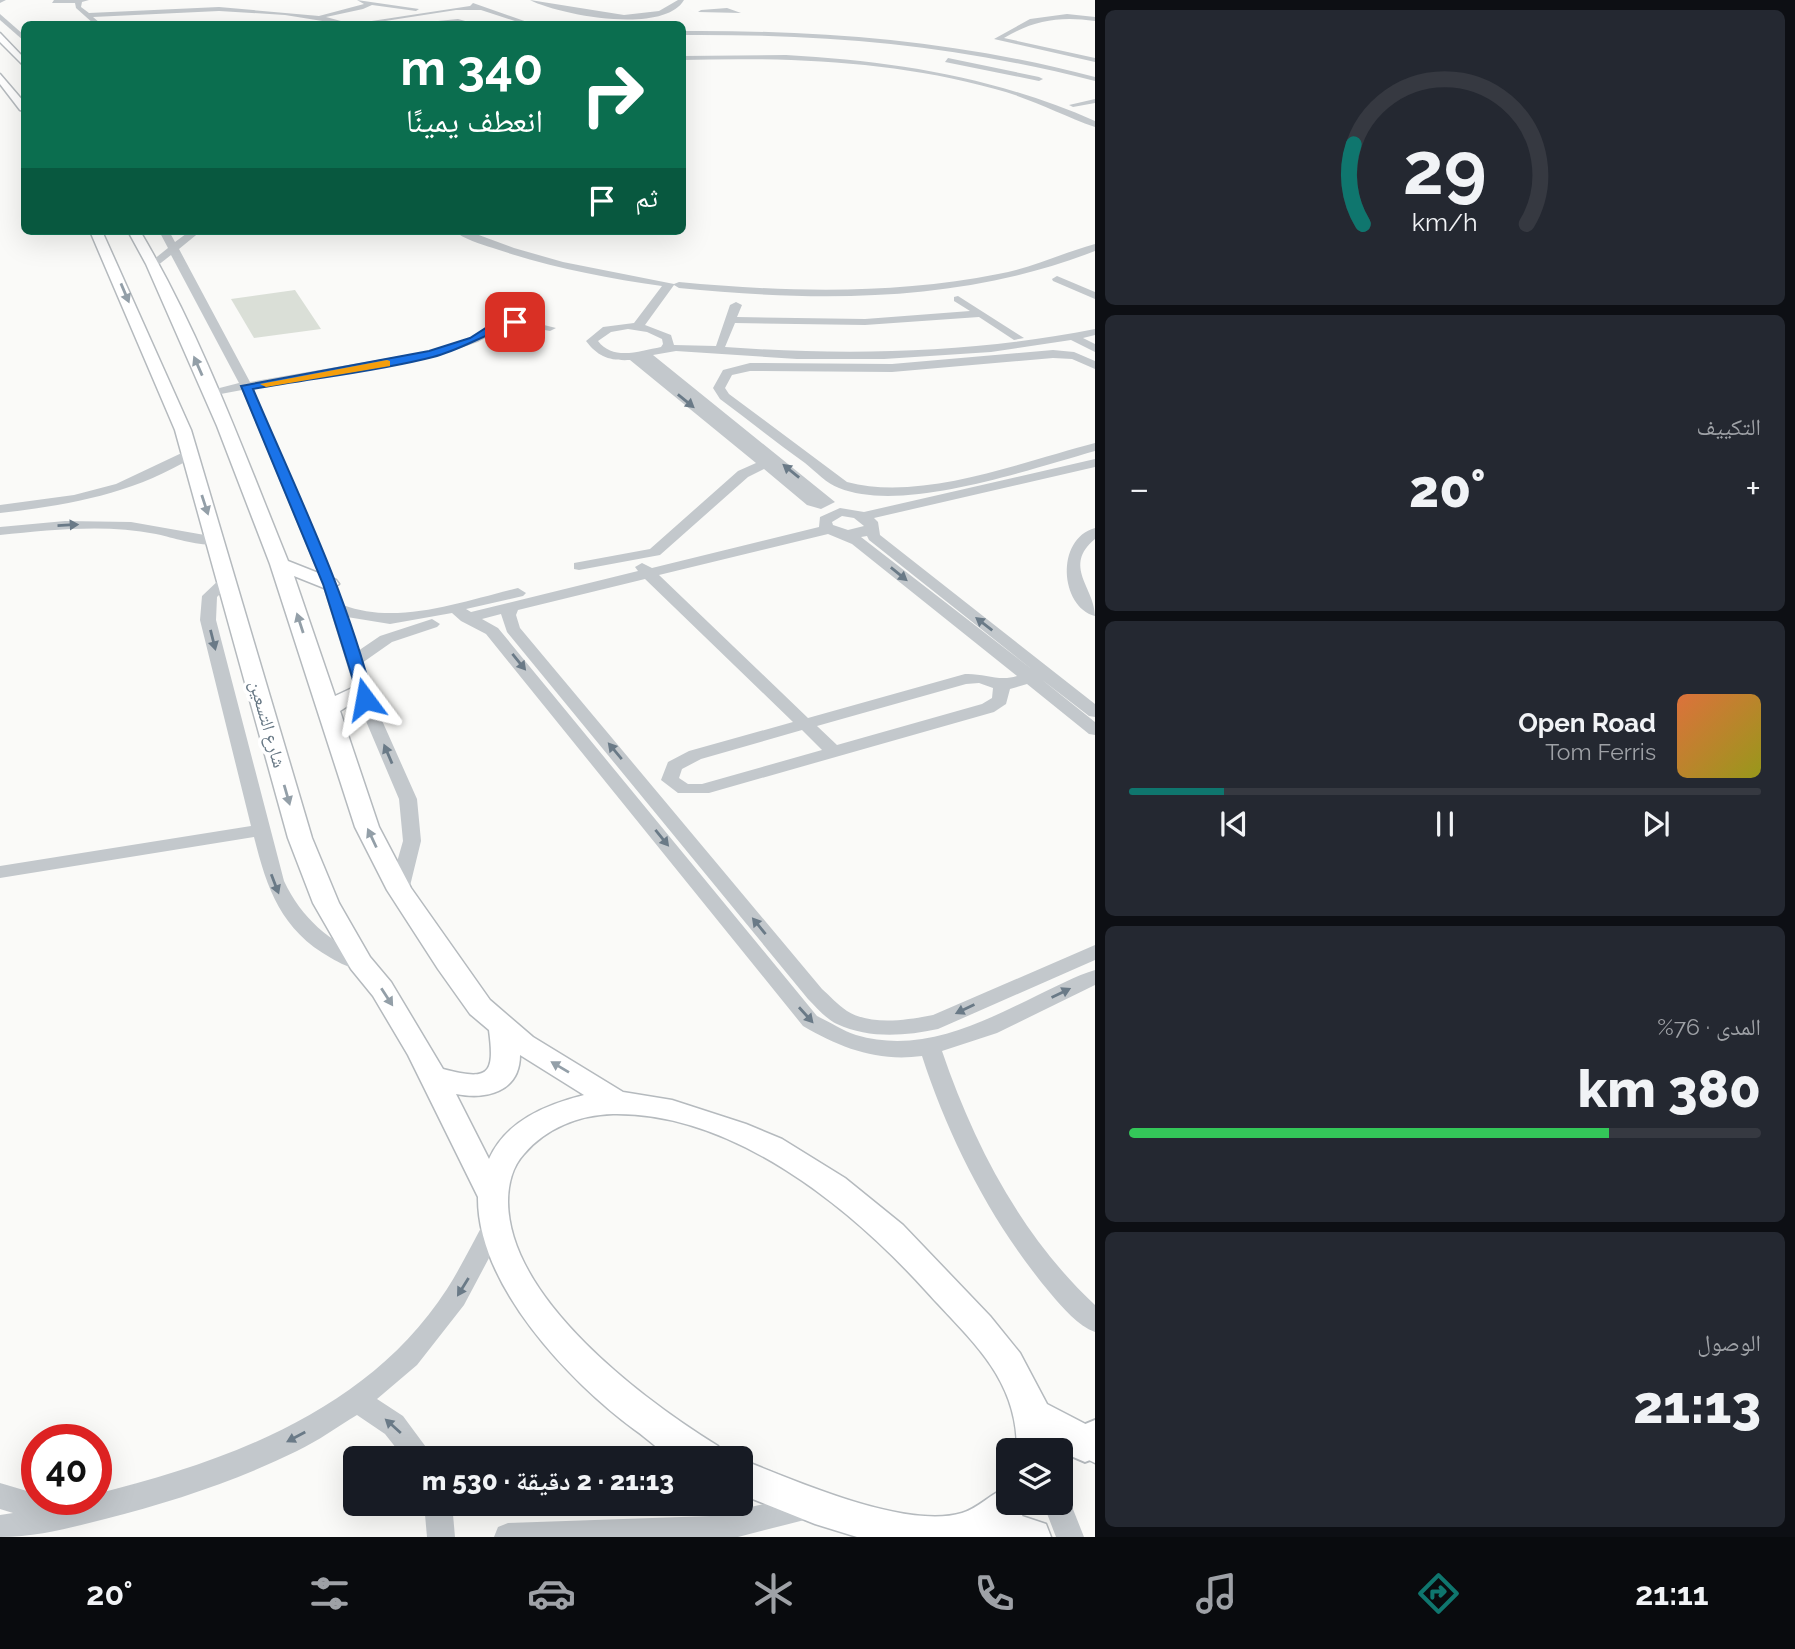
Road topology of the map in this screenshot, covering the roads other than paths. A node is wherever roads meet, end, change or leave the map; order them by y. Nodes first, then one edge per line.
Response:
1 (86, 0) edge
2 (355, 0) edge
3 (79, 1) edge
4 (454, 1) edge
5 (541, 1) edge
6 (54, 2) dead end
7 (372, 2) junction
8 (466, 3) edge
9 (680, 3) edge
10 (485, 8) junction
11 (416, 9) dead end
12 (88, 15) junction
13 (0, 16) edge
14 (312, 18) junction
15 (1095, 19) edge
16 (94, 21) edge
17 (295, 21) edge
18 (330, 21) edge
19 (361, 21) edge
20 (372, 21) edge
21 (521, 21) edge
22 (529, 21) edge
23 (686, 32) edge
24 (827, 35) junction
25 (0, 36) edge
26 (21, 36) edge
27 (928, 44) junction
28 (817, 56) dead end
29 (686, 58) edge
30 (940, 59) dead end
31 (1093, 59) edge
32 (21, 60) edge
33 (902, 64) dead end
34 (1065, 69) junction
35 (0, 77) edge
36 (1095, 77) edge
37 (1039, 79) junction
38 (1013, 87) dead end
39 (1095, 101) edge
40 (21, 102) edge
41 (1073, 105) dead end
42 (1095, 124) edge
43 (98, 235) edge
44 (136, 235) edge
45 (166, 235) edge
46 (191, 235) edge
47 (468, 235) edge
48 (490, 235) edge
49 (1095, 247) edge
50 (174, 248) junction
51 (153, 264) junction
52 (1057, 279) dead end
53 (674, 285) junction
54 (1093, 294) edge
55 (958, 299) dead end
56 (736, 305) dead end
57 (981, 314) junction
58 (730, 320) junction
59 (636, 327) junction
60 (550, 328) dead end
61 (1084, 332) edge
62 (1018, 338) junction
63 (666, 344) junction
64 (721, 345) junction
65 (1095, 349) edge
66 (883, 355) junction
67 (641, 356) junction
68 (1095, 365) edge
69 (891, 368) junction
70 (246, 386) junction
71 (209, 392) junction
72 (1095, 447) edge
73 (188, 454) junction
74 (1041, 460) junction
75 (1095, 463) edge
76 (765, 464) junction
77 (1095, 470) edge
78 (1059, 472) junction
79 (95, 496) junction
80 (0, 509) edge
81 (868, 522) junction
82 (93, 524) junction
83 (833, 528) junction
84 (0, 531) edge
85 (1095, 532) edge
86 (216, 541) junction
87 (280, 564) junction
88 (579, 566) dead end
89 (644, 568) junction
90 (228, 580) junction
91 (330, 584) junction
92 (512, 606) junction
93 (338, 608) junction
94 (450, 608) junction
95 (1095, 611) edge
96 (468, 618) junction
97 (379, 619) junction
98 (386, 639) junction
99 (1020, 653) junction
100 (1004, 657) junction
101 (356, 660) junction
102 (1038, 675) junction
103 (1002, 686) junction
104 (363, 689) junction
105 (328, 709) junction
106 (1095, 712) edge
107 (805, 724) junction
108 (1095, 730) edge
109 (834, 752) junction
110 (670, 780) junction
111 (637, 793) junction
112 (260, 830) junction
113 (0, 872) edge
114 (399, 890) junction
115 (1095, 952) edge
116 (360, 962) junction
117 (1095, 977) edge
118 (999, 993) junction
119 (1022, 1012) junction
120 (502, 1027) junction
121 (930, 1048) junction
122 (435, 1077) junction
123 (618, 1103) junction
124 (491, 1193) junction
125 (494, 1226) junction
126 (1095, 1321) edge
127 (359, 1402) junction
128 (1034, 1438) edge
129 (1073, 1442) edge
130 (1092, 1443) edge
131 (411, 1446) edge
132 (688, 1446) edge
133 (753, 1481) edge
134 (0, 1496) edge
135 (812, 1506) junction
136 (996, 1513) edge
137 (1002, 1515) edge
138 (1062, 1515) edge
139 (439, 1516) edge
140 (52, 1518) junction
141 (0, 1529) edge
142 (624, 1534) edge
143 (903, 1534) edge
144 (441, 1537) edge
145 (508, 1537) edge
146 (1033, 1537) edge
147 (1070, 1537) edge

1 - 3 street
2 - 7 street
3 - 6 street
3 - 12 street
4 - 8 street
4 - 10 street
4 - 19 street
5 - 9 street
7 - 11 street
7 - 14 street
8 - 10 street
8 - 20 street
8 - 22 street
10 - 21 street
12 - 14 street
12 - 16 street
13 - 26 street
14 - 17 street
14 - 18 street
15 - 31 street
23 - 24 street
24 - 27 street
24 - 28 street
25 - 32 main road
27 - 33 street
27 - 34 street
29 - 42 street
30 - 37 street
31 - 34 street
34 - 36 street
34 - 37 street
35 - 40 main road
37 - 38 street
39 - 41 street
43 -> 73 main road, شارع التسعين
44 - 51 main road
45 - 50 street
46 - 50 street
47 - 53 street
48 - 53 street
49 - 53 street
50 - 51 street
50 - 70 street
71 -> 51 main road
52 - 54 street
53 - 59 street
55 - 57 street
56 - 58 street
57 - 58 street
57 - 62 street
58 - 64 street
59 - 63 street
59 - 67 street
60 - 70 street
61 - 62 street
61 - 65 street
61 - 66 street
62 - 64 street
63 - 64 street
63 - 66 street
63 - 67 street
66 - 69 street
67 -> 76 street
76 -> 67 street
68 - 69 street
69 - 74 street
70 - 71 street
70 - 91 street
71 - 87 main road
72 - 74 street
73 - 79 street
73 -> 86 main road, شارع التسعين
74 - 78 street
75 - 78 street
76 - 88 street
77 - 81 street
78 - 81 street
79 - 80 street
79 - 82 street
81 - 83 street
81 - 83 street
99 -> 81 street
84 -> 82 street
82 - 86 street
83 - 89 street
83 -> 100 street
85 - 95 street
86 - 90 main road, شارع التسعين
87 - 91 main road
105 -> 87 main road
89 - 92 street
89 - 94 street
89 - 107 street
90 -> 112 street
90 -> 116 main road, شارع التسعين
91 - 93 street
92 - 96 street
111 -> 92 street
93 - 97 street
93 - 101 street
94 - 96 street
94 - 97 street
96 - 98 street
96 -> 111 street
97 - 98 street
98 - 101 street
99 - 100 street
99 - 102 street
100 - 102 street
101 - 104 street
102 - 103 street
102 - 106 street
102 - 108 street
103 - 107 street
103 - 109 street
104 - 105 main road
114 -> 104 street
114 -> 105 main road
107 - 109 street
107 - 110 street
109 - 110 street
110 - 111 street
118 -> 111 street
111 -> 121 street
112 - 113 street
112 -> 116 street
114 - 120 main road
115 - 118 street
116 -> 122 main road, شارع التسعين
119 -> 117 street
118 - 119 street
119 - 121 street
120 - 122 main road
123 -> 120 main road
121 - 126 street
122 - 124 main road, شارع التسعين
123 - 124 main road
123 - 128 main road
124 - 125 main road
125 -> 127 street
125 - 132 main road
131 -> 127 street
127 -> 140 street
129 - 130 main road
133 - 135 main road
134 - 140 street
135 - 142 street
135 - 143 main road
136 - 143 main road
137 - 146 main road
138 - 147 street
139 - 144 street
140 - 141 street
142 - 145 street

